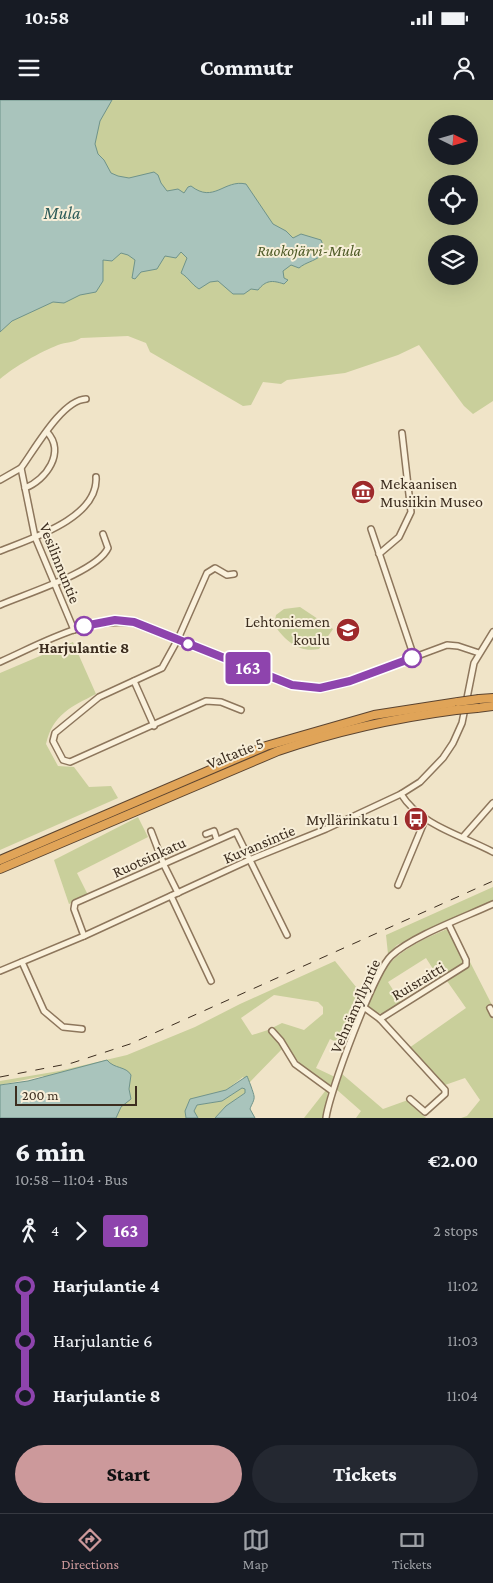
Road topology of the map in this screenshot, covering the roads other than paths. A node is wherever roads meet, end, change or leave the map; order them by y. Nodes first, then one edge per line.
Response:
1 (86, 400) dead end
2 (47, 432) junction
3 (402, 433) dead end
4 (21, 468) junction
5 (96, 477) dead end
6 (0, 480) edge
7 (25, 488) junction
8 (371, 529) dead end
9 (103, 534) dead end
10 (35, 537) junction
11 (0, 551) edge
12 (379, 554) junction
13 (234, 574) dead end
14 (54, 583) junction
15 (0, 605) edge
16 (74, 630) junction
17 (493, 632) edge
18 (178, 639) junction
19 (479, 653) junction
20 (414, 657) junction
21 (0, 662) edge
22 (134, 681) junction
23 (493, 698) edge
24 (493, 706) edge
25 (240, 710) dead end
26 (154, 726) junction
27 (401, 794) junction
28 (493, 803) edge
29 (425, 820) junction
30 (151, 831) dead end
31 (206, 834) dead end
32 (463, 837) junction
33 (217, 840) junction
34 (493, 852) edge
35 (0, 860) edge
36 (249, 860) junction
37 (164, 865) junction
38 (0, 869) edge
39 (398, 885) dead end
40 (178, 893) junction
41 (171, 896) junction
42 (493, 904) edge
43 (448, 925) junction
44 (287, 935) dead end
45 (84, 936) junction
46 (22, 962) junction
47 (0, 971) edge
48 (211, 980) dead end
49 (365, 1008) junction
50 (490, 1008) dead end
51 (493, 1014) edge
52 (380, 1019) junction
53 (82, 1029) dead end
54 (272, 1031) dead end
55 (332, 1091) junction
56 (410, 1099) dead end
57 (326, 1118) edge

1 - 2 street
2 - 4 street
2 - 7 street
3 - 12 street
4 - 6 street
4 - 7 street, Vesilinnuntie
5 - 10 street
7 - 10 street, Vesilinnuntie
8 - 12 street
9 - 14 street
10 - 11 street
10 - 14 street, Vesilinnuntie
12 - 20 street
13 - 18 street
14 - 15 street
14 - 16 street, Vesilinnuntie
16 - 18 street
16 - 21 street
17 - 19 street, Kuvansintie
18 - 20 street
18 - 22 street
19 - 20 street
19 - 27 street, Kuvansintie
22 - 26 street
22 - 26 street
23 - 35 highway, Valtatie 5, bridge
24 - 38 highway, Valtatie 5, bridge
25 - 26 street
27 - 29 street
27 - 36 street, Kuvansintie
28 - 32 street
29 - 32 street
29 - 39 street
30 - 37 street
31 - 33 street
32 - 34 street
33 - 36 street, Ruotsinkatu
33 - 37 street, Ruotsinkatu
36 - 40 street, Kuvansintie
36 - 44 street
37 - 40 street
37 - 45 street, Ruotsinkatu
40 - 41 street, Kuvansintie
41 - 45 street, Kuvansintie
41 - 48 street
42 - 43 street, Vehnämyllyntie
43 - 49 street, Vehnämyllyntie
43 - 52 street, Ruisraitti
45 - 46 street, Kuvansintie
46 - 47 street, Kuvansintie
46 - 53 street
49 - 52 street
49 - 55 street, Vehnämyllyntie
50 - 51 street
52 - 56 street
54 - 55 street
55 - 57 street, Vehnämyllyntie

